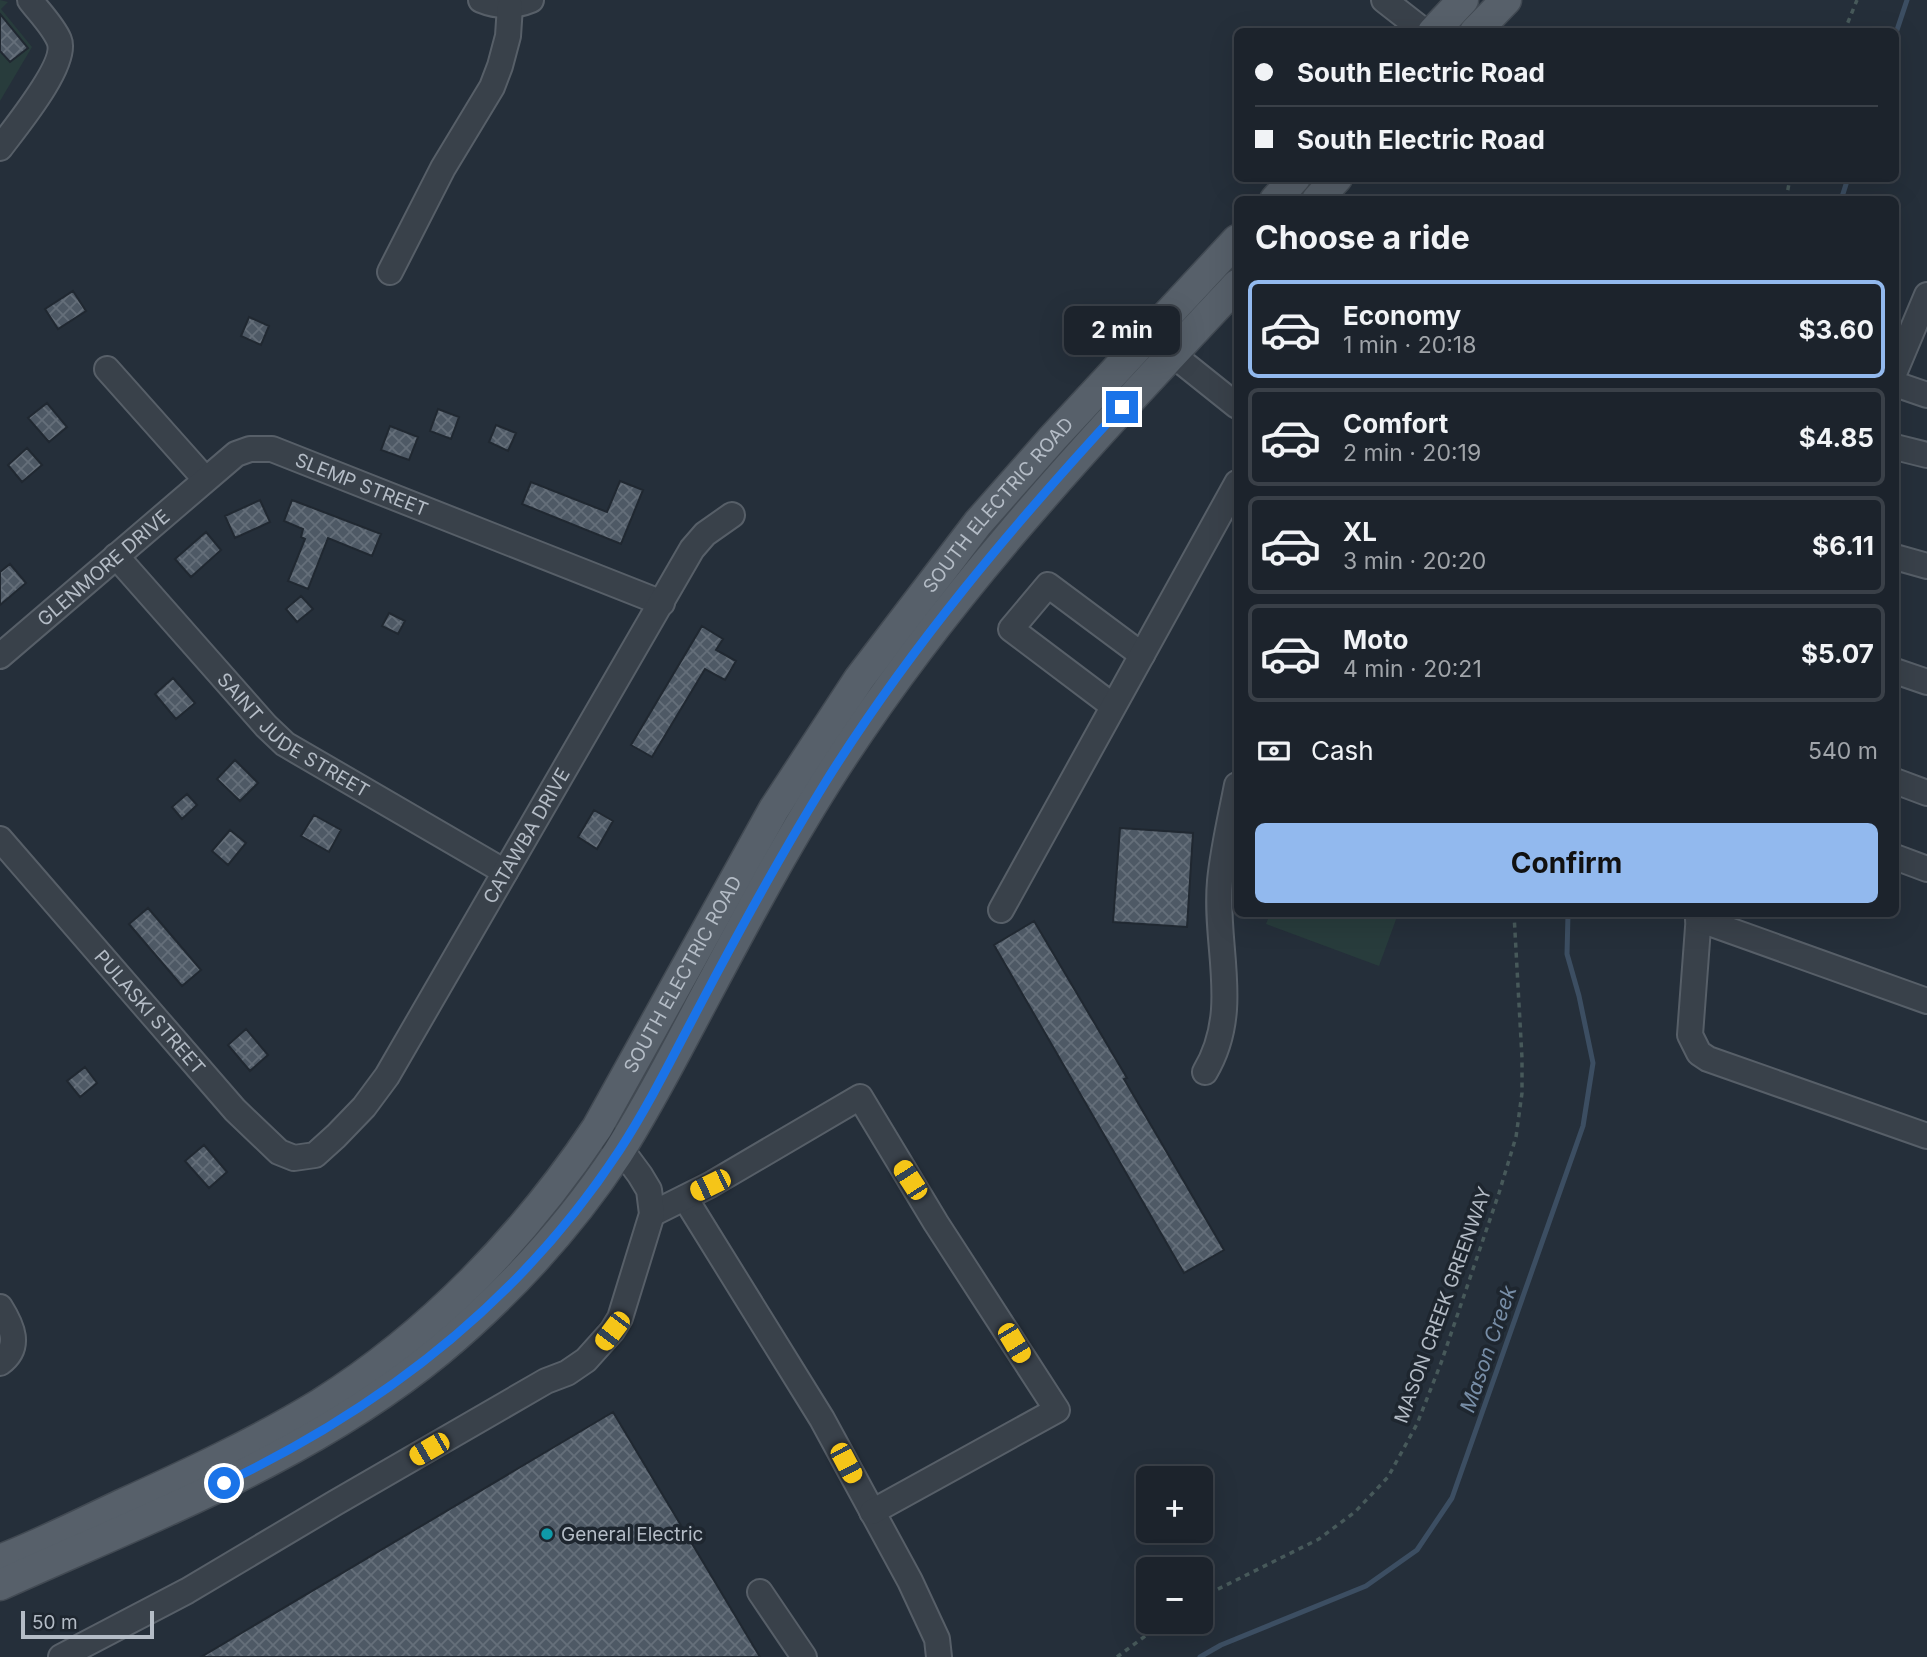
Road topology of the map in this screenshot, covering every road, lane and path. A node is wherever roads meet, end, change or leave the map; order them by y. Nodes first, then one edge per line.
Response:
1 (30, 0) edge
2 (481, 0) edge
3 (1384, 0) edge
4 (1463, 0) edge
5 (1506, 0) edge
6 (1857, 0) edge
7 (521, 3) edge
8 (1420, 28) edge
9 (1437, 28) edge
10 (1479, 28) edge
11 (1846, 28) edge
12 (0, 148) edge
13 (1291, 182) edge
14 (1333, 182) edge
15 (1279, 196) edge
16 (1321, 196) edge
17 (1234, 243) edge
18 (390, 272) dead end
19 (1234, 288) edge
20 (1927, 295) edge
21 (1151, 332) junction
22 (1172, 354) junction
23 (1899, 362) edge
24 (107, 369) dead end
25 (1899, 385) edge
26 (1927, 395) edge
27 (1234, 404) edge
28 (1899, 448) edge
29 (1927, 455) edge
30 (205, 479) junction
31 (1234, 488) edge
32 (732, 515) dead end
33 (116, 556) junction
34 (1899, 558) edge
35 (1927, 566) edge
36 (662, 603) junction
37 (1142, 655) junction
38 (0, 656) edge
39 (1899, 672) edge
40 (1927, 682) edge
41 (1113, 706) junction
42 (1899, 782) edge
43 (1927, 793) edge
44 (1234, 802) edge
45 (0, 839) edge
46 (1899, 858) edge
47 (1927, 869) edge
48 (505, 872) junction
49 (1001, 910) dead end
50 (1514, 917) edge
51 (1698, 917) edge
52 (1701, 917) edge
53 (1927, 1001) edge
54 (1205, 1072) dead end
55 (597, 1128) junction
56 (1927, 1136) edge
57 (621, 1149) junction
58 (314, 1154) joint
59 (685, 1198) junction
60 (652, 1213) junction
61 (0, 1307) edge
62 (0, 1363) edge
63 (872, 1513) junction
64 (0, 1560) edge
65 (0, 1585) edge
66 (760, 1592) dead end
67 (1213, 1592) edge
68 (1148, 1634) edge
69 (61, 1657) edge
70 (804, 1657) edge
71 (939, 1657) edge
72 (1117, 1657) edge

1 - 12 street
2 - 7 street
3 - 8 street
4 - 9 main road
5 - 10 main road
6 - 11 path
7 - 18 street
13 - 15 main road
14 - 16 main road
17 - 21 main road, SOUTH ELECTRIC ROAD
19 - 22 main road, SOUTH ELECTRIC ROAD
20 - 23 street
21 - 22 street
21 - 55 main road, SOUTH ELECTRIC ROAD
22 - 27 street
22 - 57 main road, SOUTH ELECTRIC ROAD
24 - 30 street
25 - 26 street
28 - 29 street
30 - 33 street, GLENMORE DRIVE
30 - 36 street, SLEMP STREET
31 - 37 street
32 - 36 street, CATAWBA DRIVE
33 - 38 street, GLENMORE DRIVE
33 - 48 street, SAINT JUDE STREET
34 - 35 street
36 - 48 street, CATAWBA DRIVE
37 - 41 street
37 - 41 street
39 - 40 street
41 - 49 street
42 - 43 street
44 - 54 street
45 - 58 street, PULASKI STREET
46 - 47 street
48 - 58 street, CATAWBA DRIVE
50 - 67 path, MASON CREEK GREENWAY
51 - 56 street
52 - 53 street
55 - 57 street
55 - 64 main road, SOUTH ELECTRIC ROAD
57 - 60 street
57 - 65 main road, SOUTH ELECTRIC ROAD
59 - 60 street
59 - 63 street
59 - 63 street
60 - 69 street
61 - 62 street
63 - 71 street
66 - 70 street
68 - 72 path

